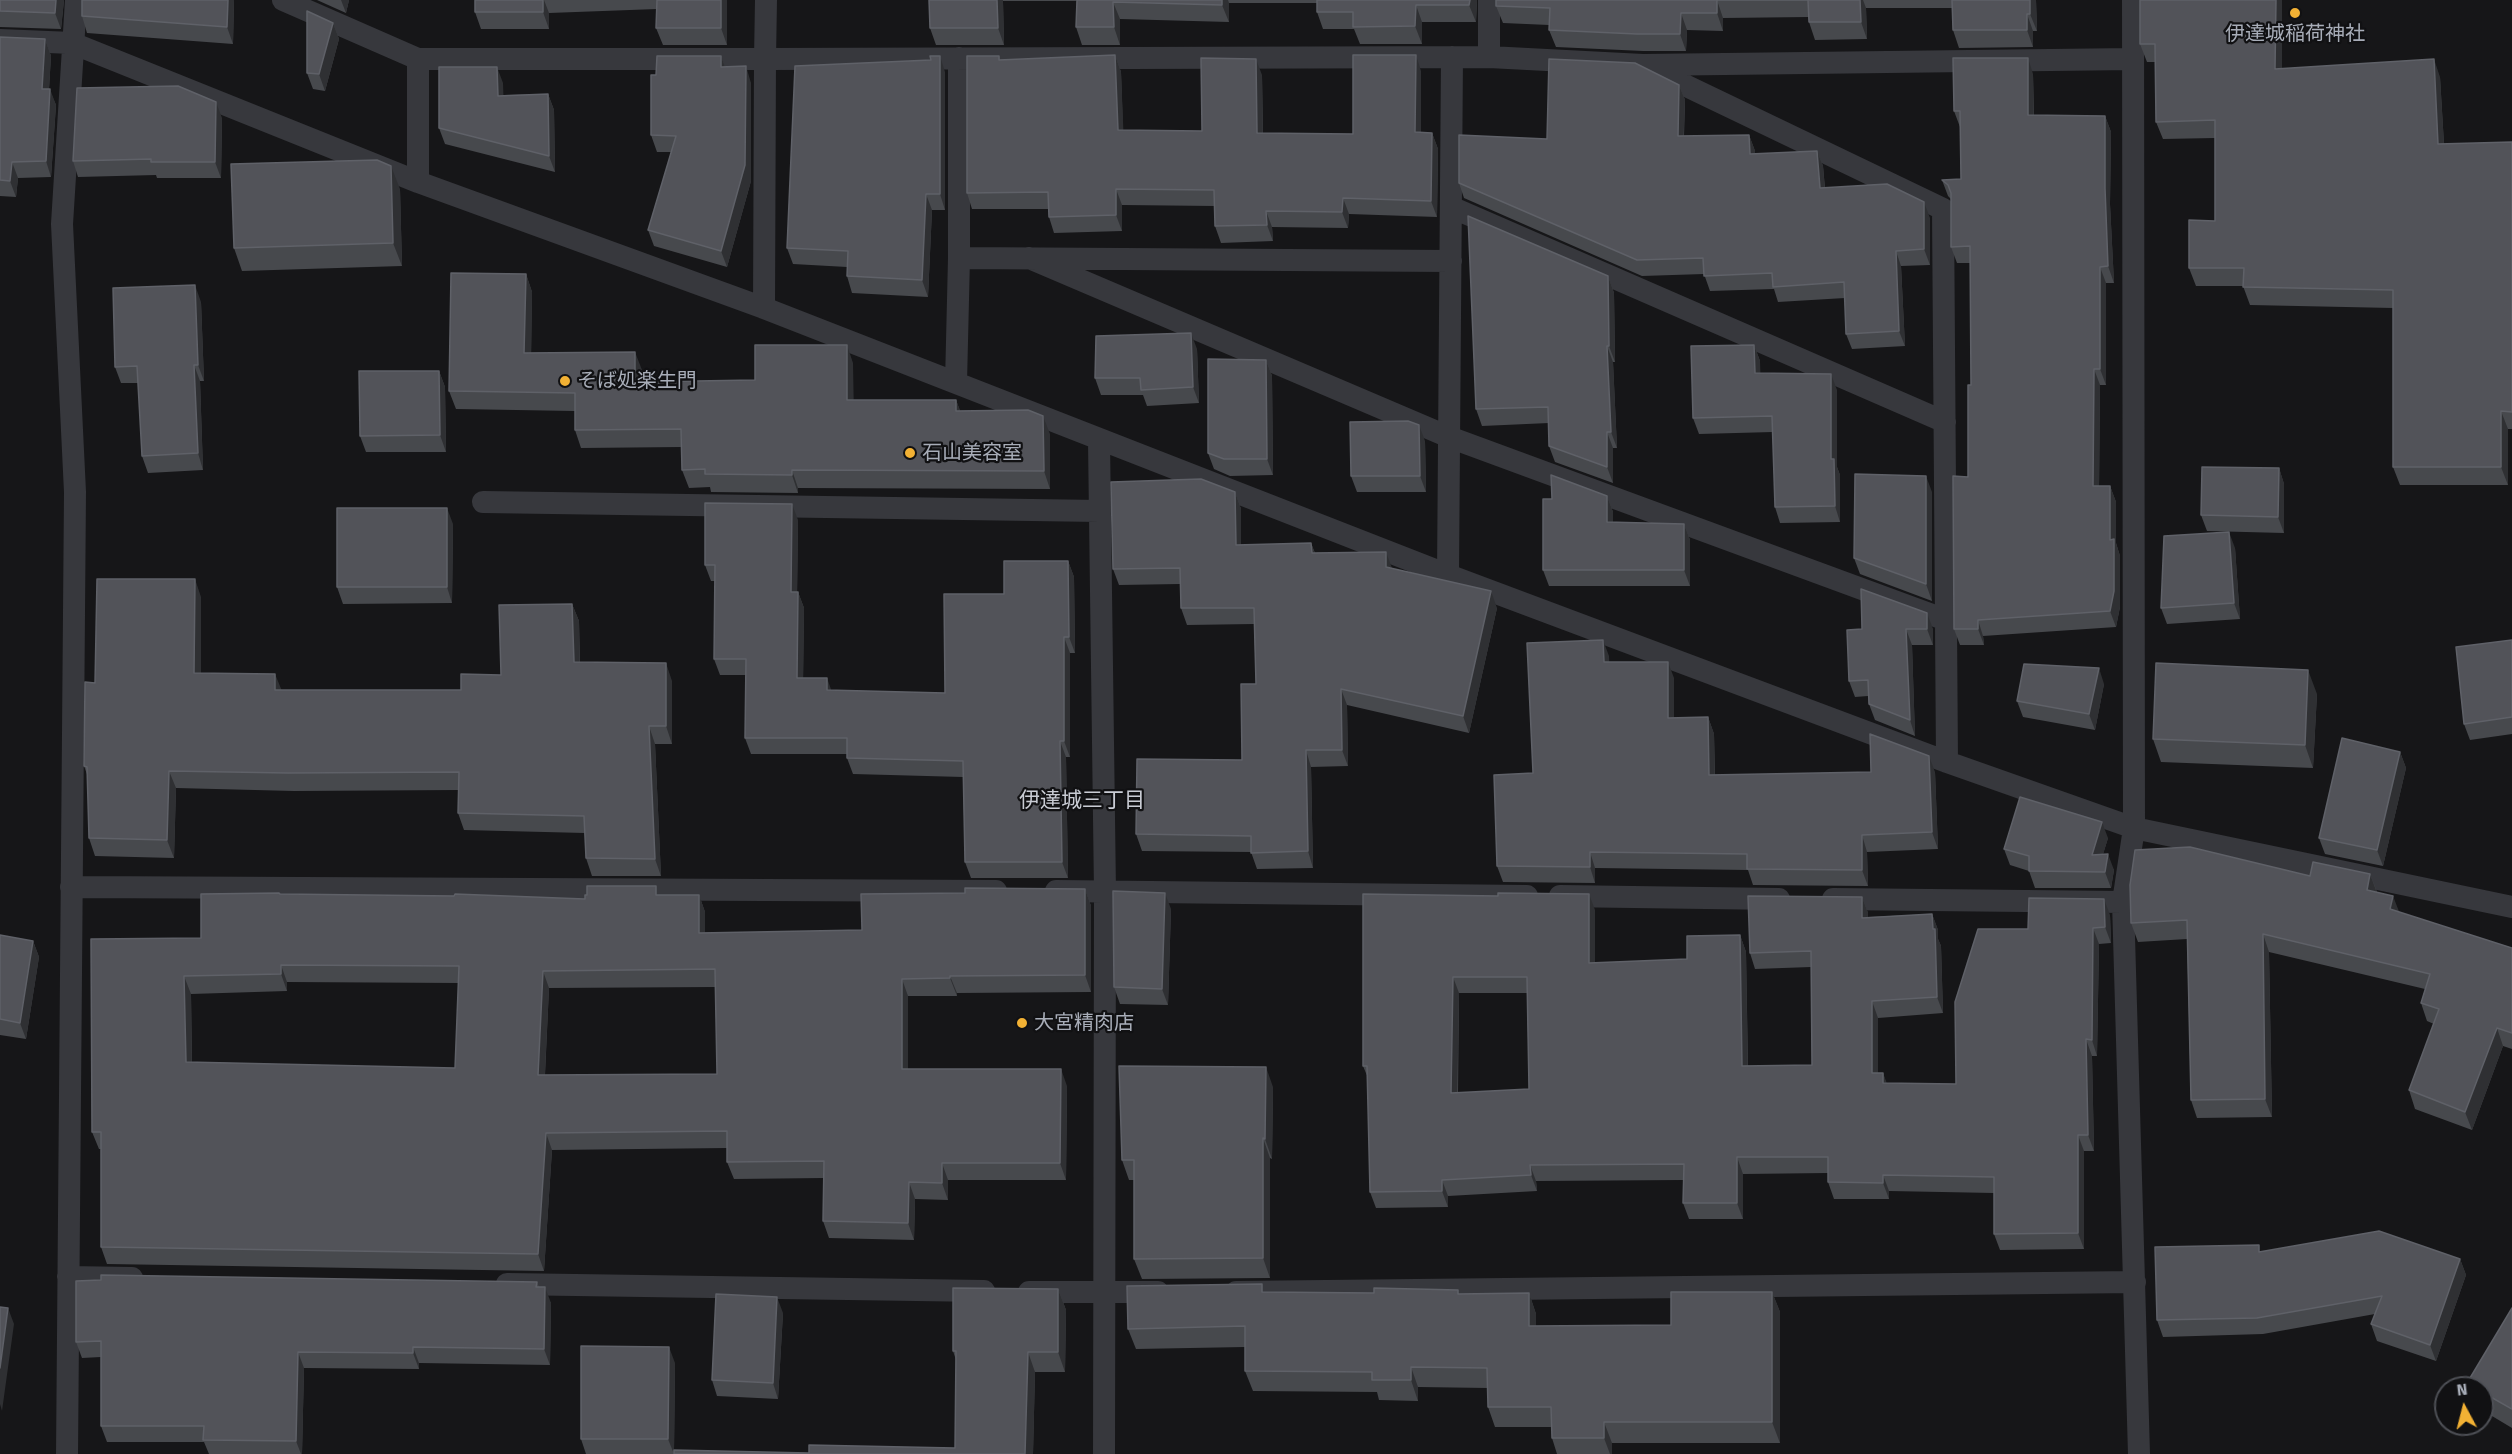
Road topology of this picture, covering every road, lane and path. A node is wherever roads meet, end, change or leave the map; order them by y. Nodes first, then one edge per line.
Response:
1 (76, 0) edge
2 (283, 0) edge
3 (766, 0) edge
4 (1489, 0) edge
5 (2133, 0) edge
6 (0, 40) edge
7 (72, 43) junction
8 (1452, 57) junction
9 (1489, 57) junction
10 (418, 58) junction
11 (959, 58) junction
12 (765, 59) junction
13 (2132, 59) junction
14 (1642, 65) junction
15 (418, 182) junction
16 (1451, 207) junction
17 (959, 258) junction
18 (1029, 258) junction
19 (1451, 261) junction
20 (764, 308) junction
21 (956, 383) junction
22 (1945, 422) junction
23 (1449, 437) junction
24 (1099, 441) junction
25 (483, 501) dead end
26 (1100, 512) junction
27 (1448, 575) junction
28 (1946, 620) junction
29 (1947, 762) junction
30 (2134, 828) junction
31 (71, 887) junction
32 (1105, 892) junction
33 (2123, 902) junction
34 (2512, 907) edge
35 (68, 1277) junction
36 (151, 1278) edge
37 (2134, 1282) junction
38 (485, 1283) edge
39 (1176, 1292) edge
40 (1212, 1292) edge
41 (1104, 1293) junction
42 (67, 1454) edge
43 (1104, 1454) edge
44 (2139, 1454) edge

1 - 7 lane
2 - 10 lane
3 - 12 lane
4 - 9 lane
5 - 13 lane
6 - 7 lane
7 - 15 lane
7 - 31 lane
8 - 9 lane
8 - 11 lane
8 - 16 lane
9 - 14 lane
10 - 12 lane
10 - 15 lane
11 - 12 lane
11 - 17 lane
12 - 20 lane
13 - 14 lane
13 - 30 lane
14 - 22 lane
15 - 20 lane
16 - 19 lane
16 - 22 lane
17 - 18 lane
17 - 21 lane
18 - 19 lane
18 - 23 lane
19 - 23 lane
20 - 21 lane
21 - 24 lane
22 - 28 lane
23 - 27 lane
23 - 28 lane
24 - 26 lane
24 - 27 lane
25 - 26 lane
26 - 32 lane
27 - 29 lane
28 - 29 lane
29 - 30 lane
30 - 33 lane
30 - 34 lane
31 - 32 lane
31 - 35 lane
32 - 33 lane
32 - 41 lane
33 - 37 lane
35 - 36 lane
35 - 42 lane
37 - 40 lane
37 - 44 lane
38 - 41 lane
39 - 41 lane
41 - 43 lane

